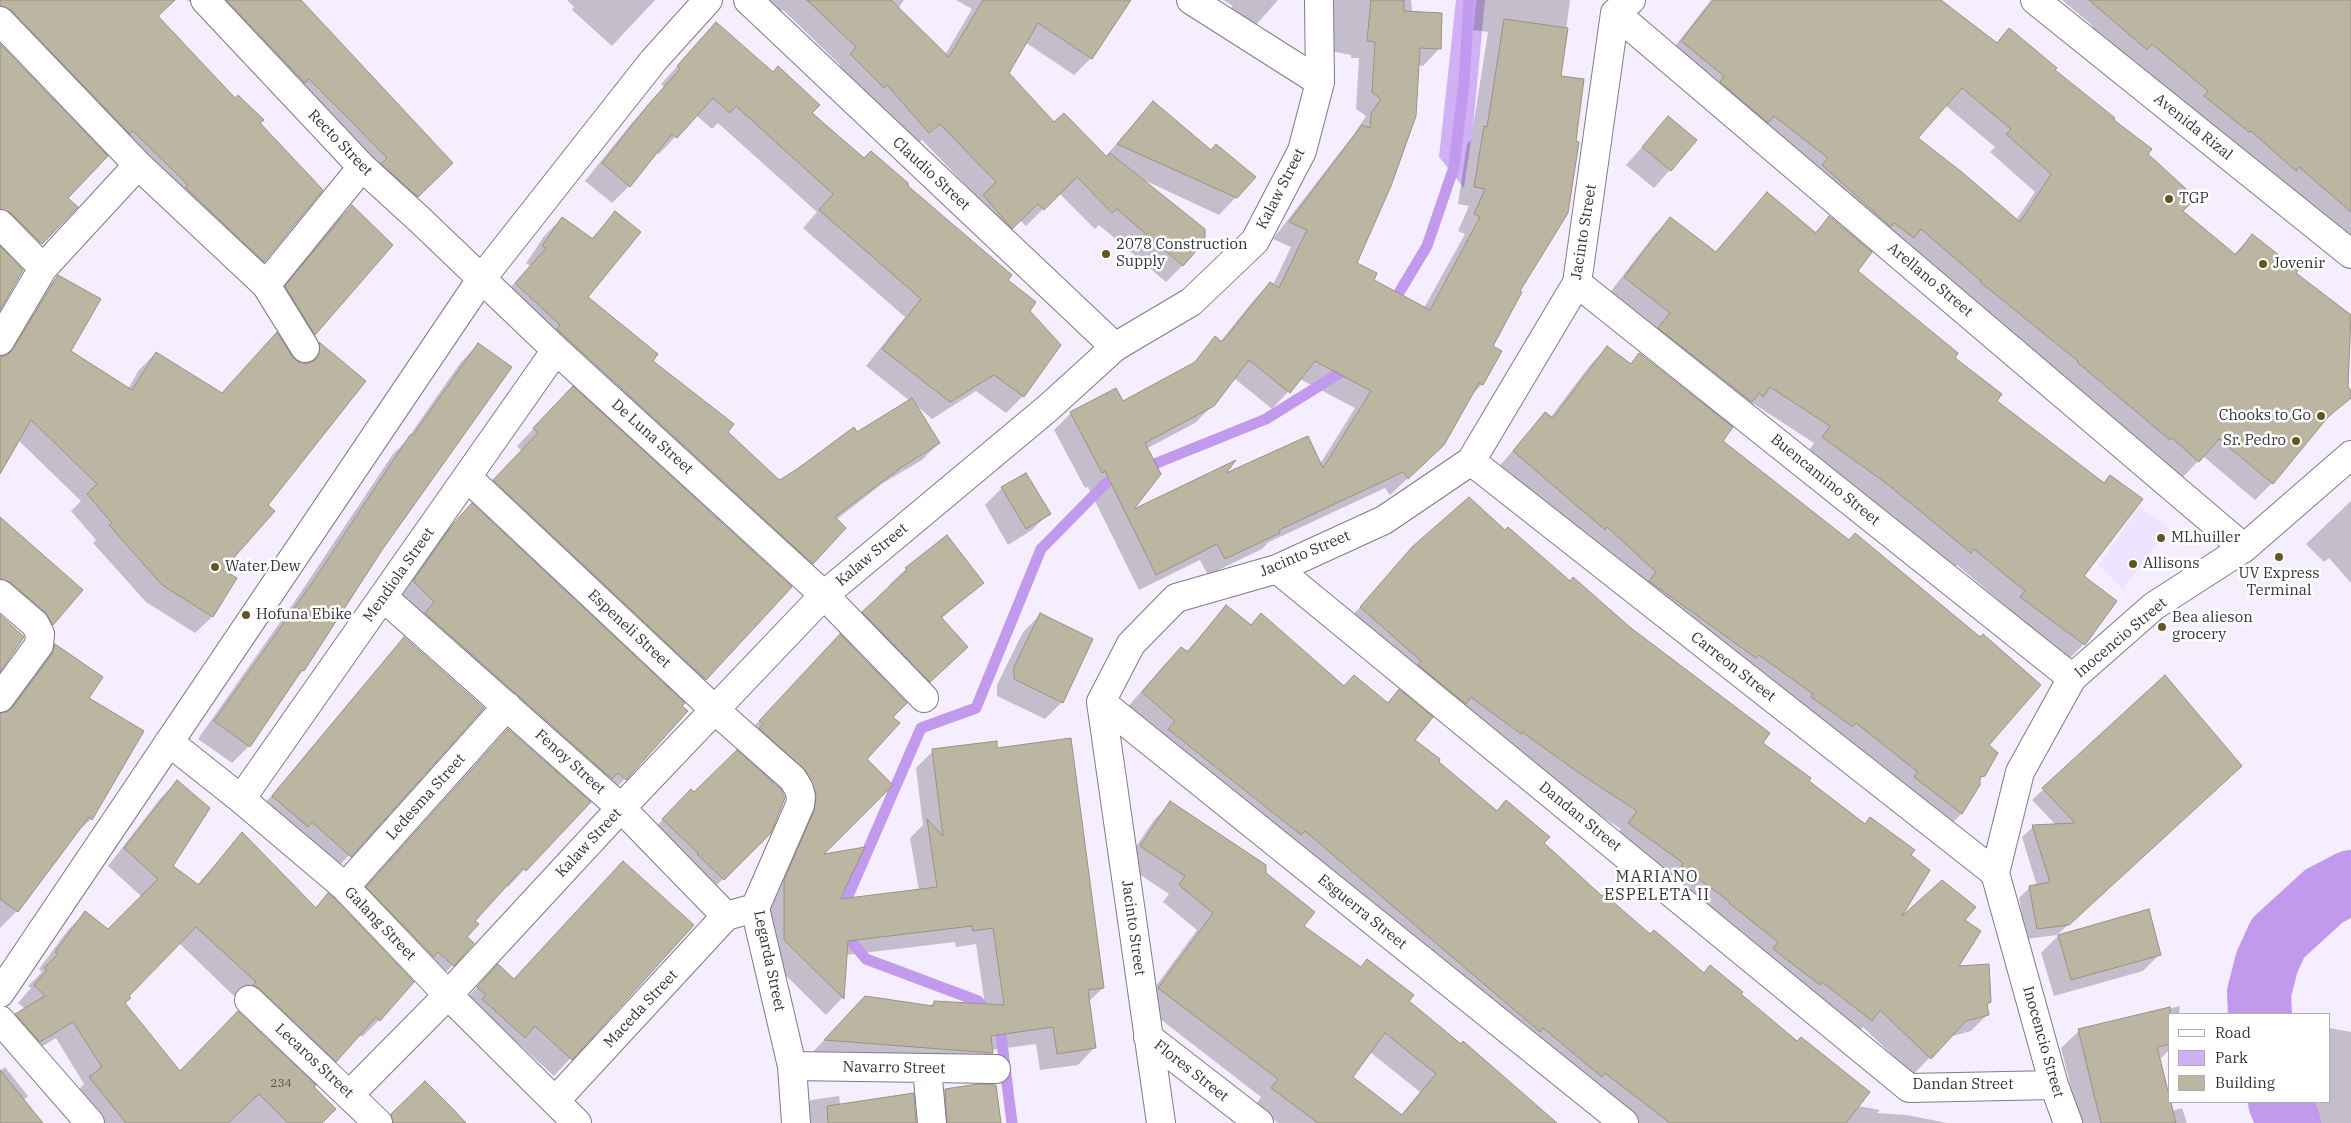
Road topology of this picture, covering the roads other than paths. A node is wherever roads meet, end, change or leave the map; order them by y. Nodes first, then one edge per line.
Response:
1 (205, 0) edge
2 (708, 0) edge
3 (748, 0) edge
4 (1191, 0) edge
5 (1319, 0) edge
6 (2035, 0) edge
7 (1623, 6) edge
8 (0, 21) edge
9 (1320, 82) junction
10 (138, 165) junction
11 (362, 167) junction
12 (0, 224) edge
13 (2351, 254) edge
14 (43, 268) junction
15 (482, 278) junction
16 (1577, 283) junction
17 (266, 285) junction
18 (0, 341) edge
19 (1115, 347) junction
20 (305, 348) dead end
21 (556, 350) junction
22 (2351, 454) edge
23 (1471, 461) junction
24 (467, 477) junction
25 (2244, 548) junction
26 (1277, 568) junction
27 (0, 594) edge
28 (824, 595) junction
29 (383, 597) junction
30 (2072, 678) junction
31 (0, 698) edge
32 (924, 698) dead end
33 (1101, 702) junction
34 (507, 706) junction
35 (715, 710) junction
36 (169, 742) junction
37 (793, 779) joint
38 (241, 799) junction
39 (621, 808) junction
40 (1995, 874) junction
41 (345, 888) junction
42 (755, 908) junction
43 (726, 916) junction
44 (0, 992) edge
45 (448, 995) junction
46 (249, 1000) dead end
47 (0, 1020) edge
48 (1148, 1037) junction
49 (792, 1066) junction
50 (927, 1068) junction
51 (996, 1069) dead end
52 (2054, 1085) junction
53 (350, 1094) junction
54 (555, 1101) junction
55 (90, 1123) edge
56 (378, 1123) edge
57 (577, 1123) edge
58 (796, 1123) edge
59 (932, 1123) edge
60 (1161, 1123) edge
61 (1259, 1123) edge
62 (1624, 1123) edge
63 (2068, 1123) edge

1 - 11 street, Recto Street
2 - 15 street
3 - 19 street, Claudio Street
4 - 9 street
5 - 9 street, Kalaw Street
6 - 13 street, Avenida Rizal
7 - 16 street, Jacinto Street
7 - 25 street, Arellano Street
8 - 10 street
9 - 19 street, Kalaw Street
10 - 14 street
10 - 17 street
11 - 15 street, Recto Street
11 - 17 street
12 - 14 street
14 - 18 street
15 - 21 street, De Luna Street
15 - 36 street
16 - 23 street, Jacinto Street
16 - 30 street, Buencamino Street
17 - 20 street
19 - 28 street, Kalaw Street
21 - 24 street, Mendiola Street
21 - 28 street, De Luna Street
22 - 25 street, Inocencio Street
23 - 26 street, Jacinto Street
23 - 40 street, Carreon Street
24 - 29 street, Mendiola Street
24 - 35 street, Espeneli Street
25 - 30 street, Inocencio Street
26 - 33 street, Jacinto Street
26 - 52 street, Dandan Street
27 - 31 street
28 - 32 street, De Luna Street
28 - 35 street, Kalaw Street
29 - 34 street, Fenoy Street
29 - 38 street, Mendiola Street
30 - 40 street, Inocencio Street
33 - 48 street, Jacinto Street
33 - 62 street, Esguerra Street
34 - 39 street, Fenoy Street
34 - 41 street, Ledesma Street
35 - 37 street, Espeneli Street
35 - 39 street, Kalaw Street
36 - 38 street, Galang Street
36 - 44 street
37 - 42 street, Legarda Street
38 - 41 street, Galang Street
39 - 43 street, Fenoy Street
39 - 45 street, Kalaw Street
40 - 52 street, Inocencio Street
41 - 45 street, Galang Street
42 - 43 street
42 - 49 street, Legarda Street
43 - 54 street, Maceda Street
45 - 53 street, Kalaw Street
45 - 54 street, Galang Street
46 - 53 street, Lecaros Street
47 - 55 street
48 - 60 street, Jacinto Street
48 - 61 street, Flores Street
49 - 50 street, Navarro Street
49 - 58 street, Legarda Street
50 - 51 street, Navarro Street
50 - 59 street
52 - 63 street, Inocencio Street
53 - 56 street, Lecaros Street
54 - 57 street, Galang Street

